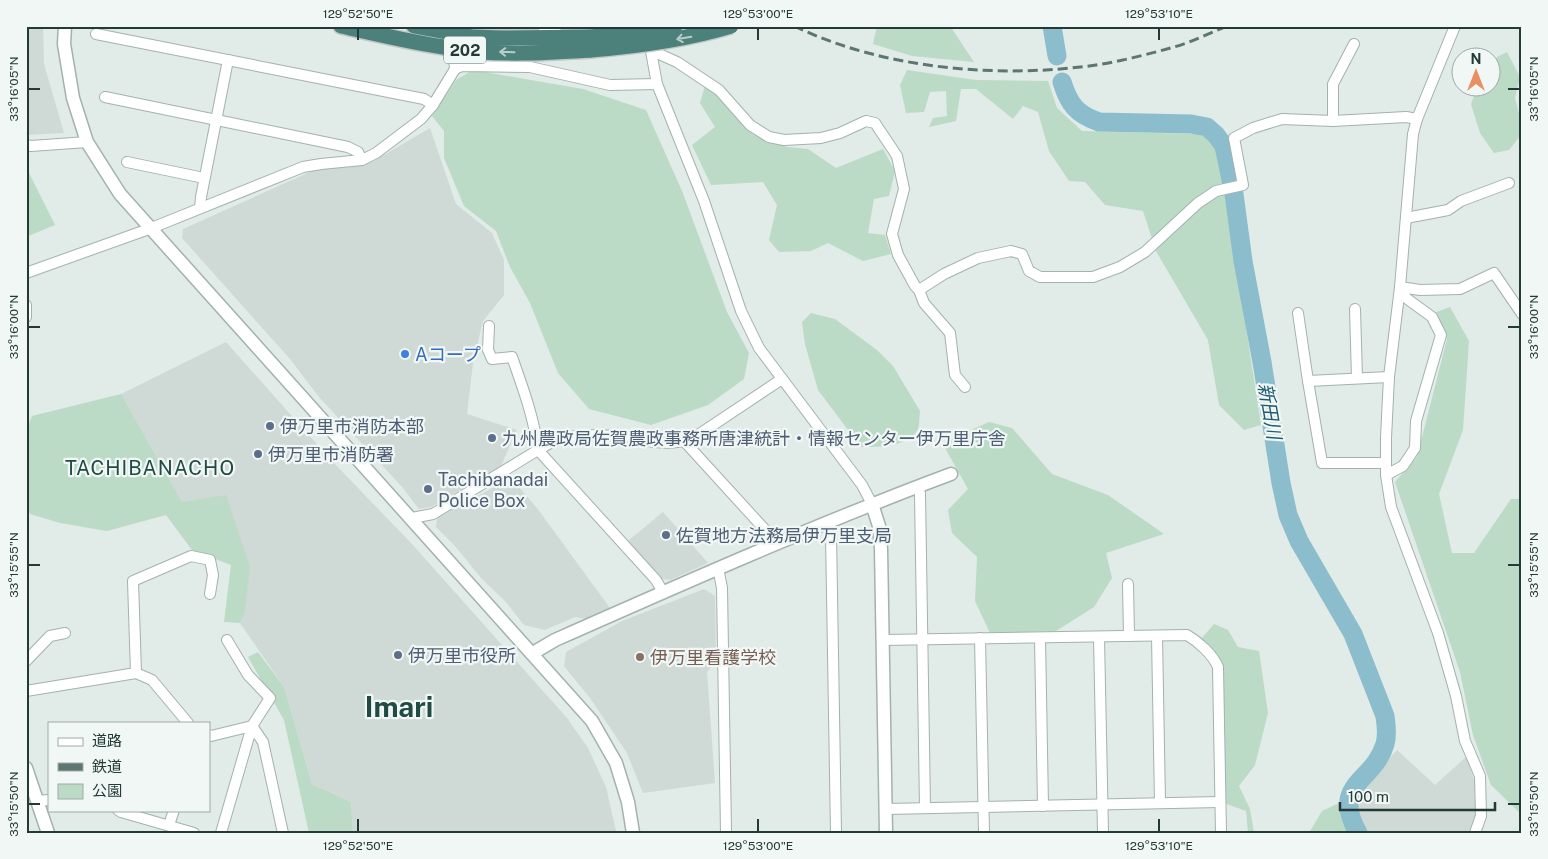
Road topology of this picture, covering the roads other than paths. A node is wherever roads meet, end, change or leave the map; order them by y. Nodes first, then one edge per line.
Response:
1 (65, 26) edge
2 (341, 26) edge
3 (414, 26) edge
4 (558, 26) edge
5 (648, 26) edge
6 (675, 26) edge
7 (731, 26) edge
8 (1455, 26) edge
9 (447, 33) junction
10 (96, 34) dead end
11 (543, 38) junction
12 (590, 44) junction
13 (1354, 44) dead end
14 (450, 48) junction
15 (650, 50) junction
16 (228, 60) junction
17 (532, 60) junction
18 (455, 69) junction
19 (657, 84) junction
20 (106, 98) dead end
21 (433, 105) junction
22 (1416, 119) junction
23 (216, 120) junction
24 (1333, 121) junction
25 (87, 142) junction
26 (26, 144) edge
27 (362, 160) junction
28 (127, 162) dead end
29 (204, 178) junction
30 (1509, 183) dead end
31 (200, 208) junction
32 (1406, 218) junction
33 (149, 229) junction
34 (26, 273) edge
35 (1400, 287) junction
36 (919, 290) junction
37 (26, 305) edge
38 (1355, 309) dead end
39 (1298, 313) dead end
40 (1522, 314) edge
41 (26, 318) edge
42 (489, 326) dead end
43 (1389, 377) junction
44 (1357, 378) junction
45 (782, 379) junction
46 (1308, 380) junction
47 (965, 387) dead end
48 (684, 441) junction
49 (538, 450) junction
50 (1386, 463) junction
51 (951, 474) dead end
52 (1386, 475) junction
53 (918, 486) junction
54 (872, 504) junction
55 (412, 518) junction
56 (828, 522) junction
57 (773, 544) junction
58 (718, 568) junction
59 (1128, 584) dead end
60 (663, 592) junction
61 (210, 594) dead end
62 (65, 633) dead end
63 (1129, 636) junction
64 (1157, 636) junction
65 (1099, 637) junction
66 (980, 638) junction
67 (1040, 638) junction
68 (227, 640) dead end
69 (883, 640) junction
70 (922, 640) junction
71 (532, 653) junction
72 (26, 661) edge
73 (136, 673) junction
74 (26, 691) edge
75 (187, 722) edge
76 (252, 726) junction
77 (210, 736) edge
78 (26, 768) edge
79 (43, 800) edge
80 (1220, 802) junction
81 (1160, 803) junction
82 (1102, 804) junction
83 (1043, 806) junction
84 (984, 807) junction
85 (925, 808) junction
86 (886, 809) junction
87 (121, 812) edge
88 (173, 812) edge
89 (170, 825) junction
90 (48, 833) edge
91 (194, 833) edge
92 (221, 833) edge
93 (283, 833) edge
94 (633, 833) edge
95 (726, 833) edge
96 (836, 833) edge
97 (886, 833) edge
98 (984, 833) edge
99 (1103, 833) edge
100 (1221, 833) edge
101 (1475, 833) edge

1 - 25 street
2 - 14 highway, 202
3 - 9 highway, 202
4 - 11 street
5 - 15 street
6 - 12 highway, 202, bridge
7 -> 12 highway, 202, bridge
8 - 22 street
9 - 11 highway, 202
9 - 14 street
10 - 16 street
11 - 12 highway, 202
12 - 17 highway, 202
13 - 24 street
17 -> 14 highway, 202
14 - 18 street
15 - 19 street
15 - 36 street
16 - 21 street
16 - 23 street
17 - 18 street
17 - 19 street
18 - 21 street
19 - 45 street
20 - 23 street
21 - 27 street
22 - 24 street
22 - 32 street
23 - 27 street
23 - 29 street
24 - 36 street
25 - 26 street
25 - 33 street
27 - 31 street
28 - 29 street
29 - 31 street
30 - 32 street
31 - 33 street
32 - 35 street
33 - 34 street
33 - 55 street
35 - 40 street
35 - 43 street
35 - 52 street
36 - 47 street
37 - 41 street
38 - 44 street
39 - 46 street
42 - 49 street
43 - 44 street
43 - 50 street
44 - 46 street
45 - 48 street
45 - 54 street
46 - 50 street
48 - 49 street
48 - 57 street
49 - 55 street
49 - 60 street
50 - 52 street
51 - 53 street
52 - 101 street
53 - 54 street
53 - 70 street
54 - 56 street
54 - 69 street
55 - 71 street
56 - 57 street
56 - 96 street
57 - 58 street
58 - 60 street
58 - 95 street
59 - 63 street
60 - 71 street
61 - 73 street
62 - 72 street
63 - 64 street
63 - 65 street
64 - 80 street
64 - 81 street
65 - 67 street
65 - 82 street
66 - 67 street
66 - 70 street
66 - 84 street
67 - 83 street
68 - 76 street
69 - 70 street
69 - 86 street
70 - 85 street
71 - 94 street
73 - 74 street
73 - 75 street
76 - 77 street
76 - 92 street
76 - 93 street
78 - 79 street
79 - 90 street
80 - 81 street
80 - 100 street
81 - 82 street
82 - 83 street
82 - 99 street
83 - 84 street
84 - 85 street
84 - 98 street
85 - 86 street
86 - 97 street
87 - 89 street
88 - 89 street
89 - 91 street

